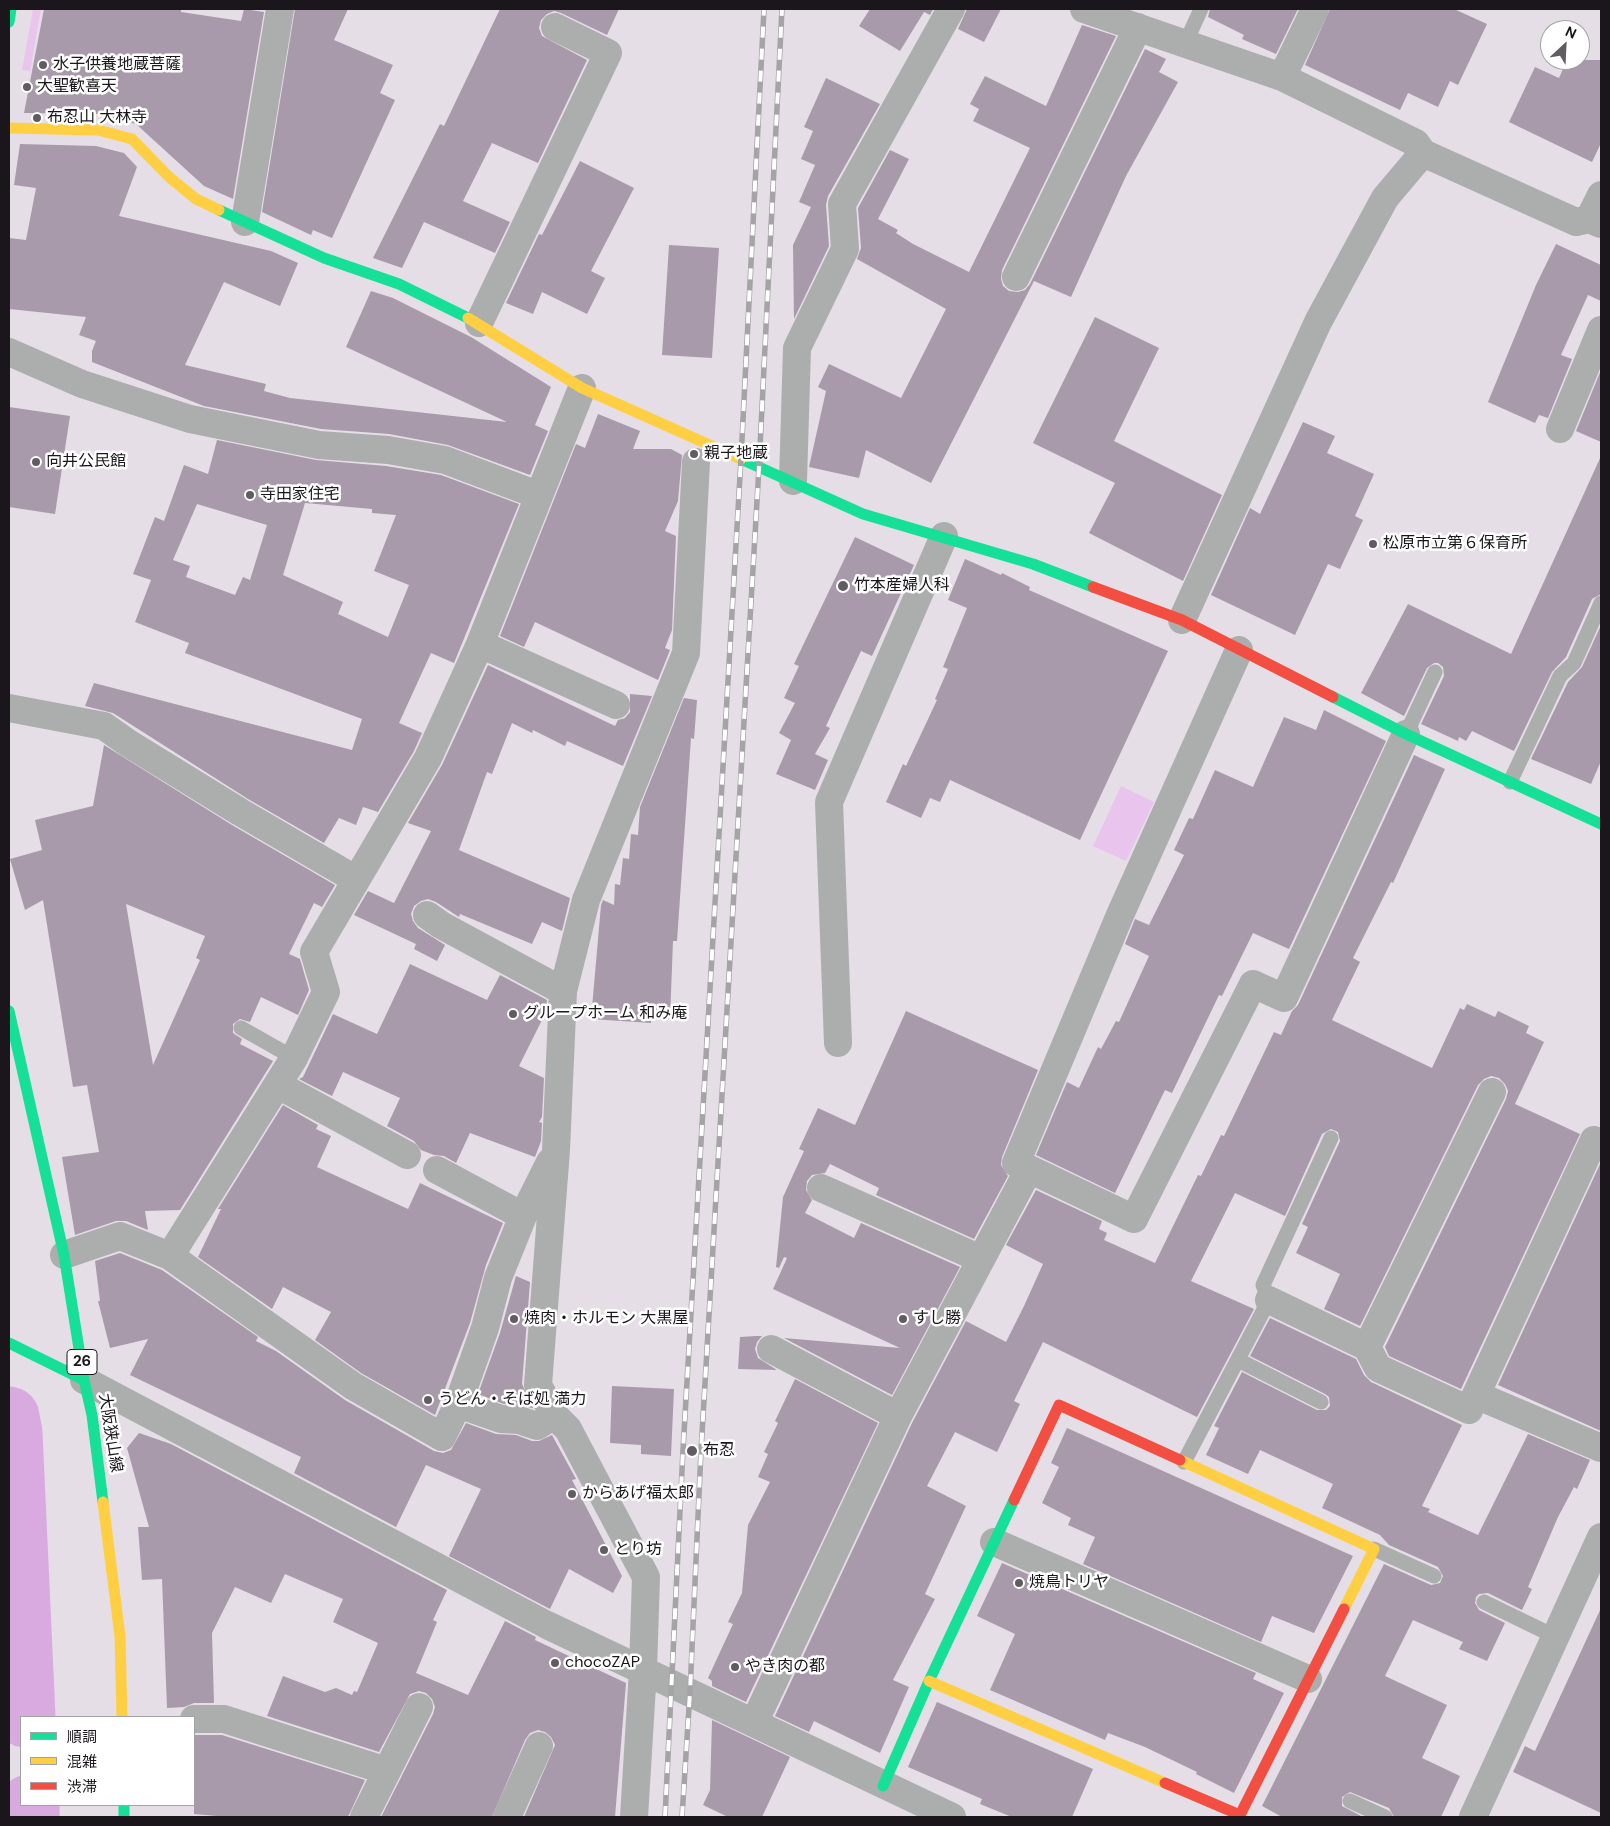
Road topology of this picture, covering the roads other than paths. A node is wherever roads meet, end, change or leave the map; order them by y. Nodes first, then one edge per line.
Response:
1 (11, 9) edge
2 (280, 9) edge
3 (951, 9) edge
4 (1084, 9) edge
5 (1201, 9) edge
6 (1315, 9) edge
7 (9, 22) edge
8 (555, 26) dead end
9 (1138, 27) junction
10 (1185, 44) junction
11 (1282, 77) junction
12 (9, 128) edge
13 (1423, 153) junction
14 (1601, 195) edge
15 (245, 222) junction
16 (1595, 222) edge
17 (1016, 277) dead end
18 (479, 323) junction
19 (1601, 330) edge
20 (9, 352) edge
21 (582, 388) junction
22 (1560, 429) dead end
23 (698, 453) junction
24 (793, 481) junction
25 (538, 495) junction
26 (944, 536) junction
27 (1601, 603) edge
28 (1182, 620) junction
29 (480, 644) junction
30 (1239, 650) junction
31 (1435, 672) dead end
32 (616, 705) dead end
33 (9, 708) edge
34 (1406, 734) junction
35 (1510, 782) junction
36 (1601, 824) edge
37 (355, 879) junction
38 (427, 915) dead end
39 (563, 992) junction
40 (9, 1011) edge
41 (241, 1028) dead end
42 (838, 1043) dead end
43 (294, 1058) junction
44 (278, 1085) junction
45 (1492, 1092) dead end
46 (1331, 1138) dead end
47 (1594, 1140) dead end
48 (556, 1150) junction
49 (407, 1155) dead end
50 (1029, 1168) junction
51 (437, 1170) dead end
52 (821, 1188) dead end
53 (523, 1216) junction
54 (64, 1255) junction
55 (170, 1256) junction
56 (981, 1259) junction
57 (1269, 1300) junction
58 (9, 1343) edge
59 (1367, 1348) junction
60 (771, 1349) dead end
61 (1238, 1360) junction
62 (75, 1375) junction
63 (1476, 1395) junction
64 (1321, 1402) dead end
65 (458, 1404) junction
66 (554, 1415) junction
67 (898, 1416) junction
68 (1601, 1448) edge
69 (1184, 1462) junction
70 (1601, 1537) edge
71 (994, 1542) junction
72 (1374, 1549) junction
73 (1434, 1576) dead end
74 (1484, 1602) dead end
75 (1556, 1637) junction
76 (643, 1670) junction
77 (1308, 1679) junction
78 (929, 1681) junction
79 (419, 1707) dead end
80 (122, 1716) edge
81 (195, 1719) edge
82 (754, 1723) junction
83 (539, 1746) dead end
84 (387, 1771) junction
85 (883, 1786) junction
86 (1350, 1800) dead end
87 (1242, 1816) edge
88 (364, 1817) edge
89 (507, 1817) edge
90 (634, 1817) edge
91 (952, 1817) edge
92 (1385, 1817) edge
93 (1473, 1817) edge

1 - 7 street
2 - 15 street
3 - 24 street
4 - 9 street
5 - 10 lane
6 - 11 street
8 - 18 street
9 - 10 street
9 - 17 street
10 - 11 street
11 - 13 street
12 - 15 street
13 - 16 street
13 - 28 street
14 - 16 street
15 - 18 street
18 - 21 street
19 - 22 street
20 - 25 street
21 - 23 street
21 - 25 street
23 - 24 street
23 - 39 street
24 - 26 street
25 - 29 street
26 - 28 street
26 - 42 street
27 - 35 lane
28 - 30 street
29 - 32 street
29 - 37 street
30 - 34 street
30 - 50 street
31 - 34 lane
33 - 37 street
34 - 35 street
34 - 50 street
35 - 36 street
37 - 43 street
38 - 39 street
39 - 48 street
40 - 54 street, 大阪狭山線 / 26
41 - 43 lane
43 - 44 street
44 - 49 street
44 - 55 street
45 - 59 street
46 - 57 lane
47 - 63 street
48 - 53 street
48 - 66 street
50 - 56 street
51 - 53 street
52 - 56 street
53 - 65 street
54 - 55 street
54 - 62 street, 大阪狭山線 / 26
55 - 65 street
56 - 67 street
57 - 59 street
57 - 61 lane
58 - 62 street
59 - 63 street
60 - 67 street
61 - 64 lane
61 - 69 lane
62 - 76 street
62 - 80 street, 大阪狭山線 / 26
63 - 68 street
65 - 66 street
66 - 76 street
67 - 82 street
69 - 71 street
69 - 72 street
70 - 75 street
71 - 77 street
71 - 78 street
72 - 73 lane
72 - 77 street
74 - 75 lane
75 - 93 street
76 - 82 street
76 - 90 street
77 - 87 street
78 - 85 street
78 - 87 street
79 - 84 street
81 - 84 street
82 - 85 street
83 - 89 street
84 - 88 street
85 - 91 street
86 - 92 lane

